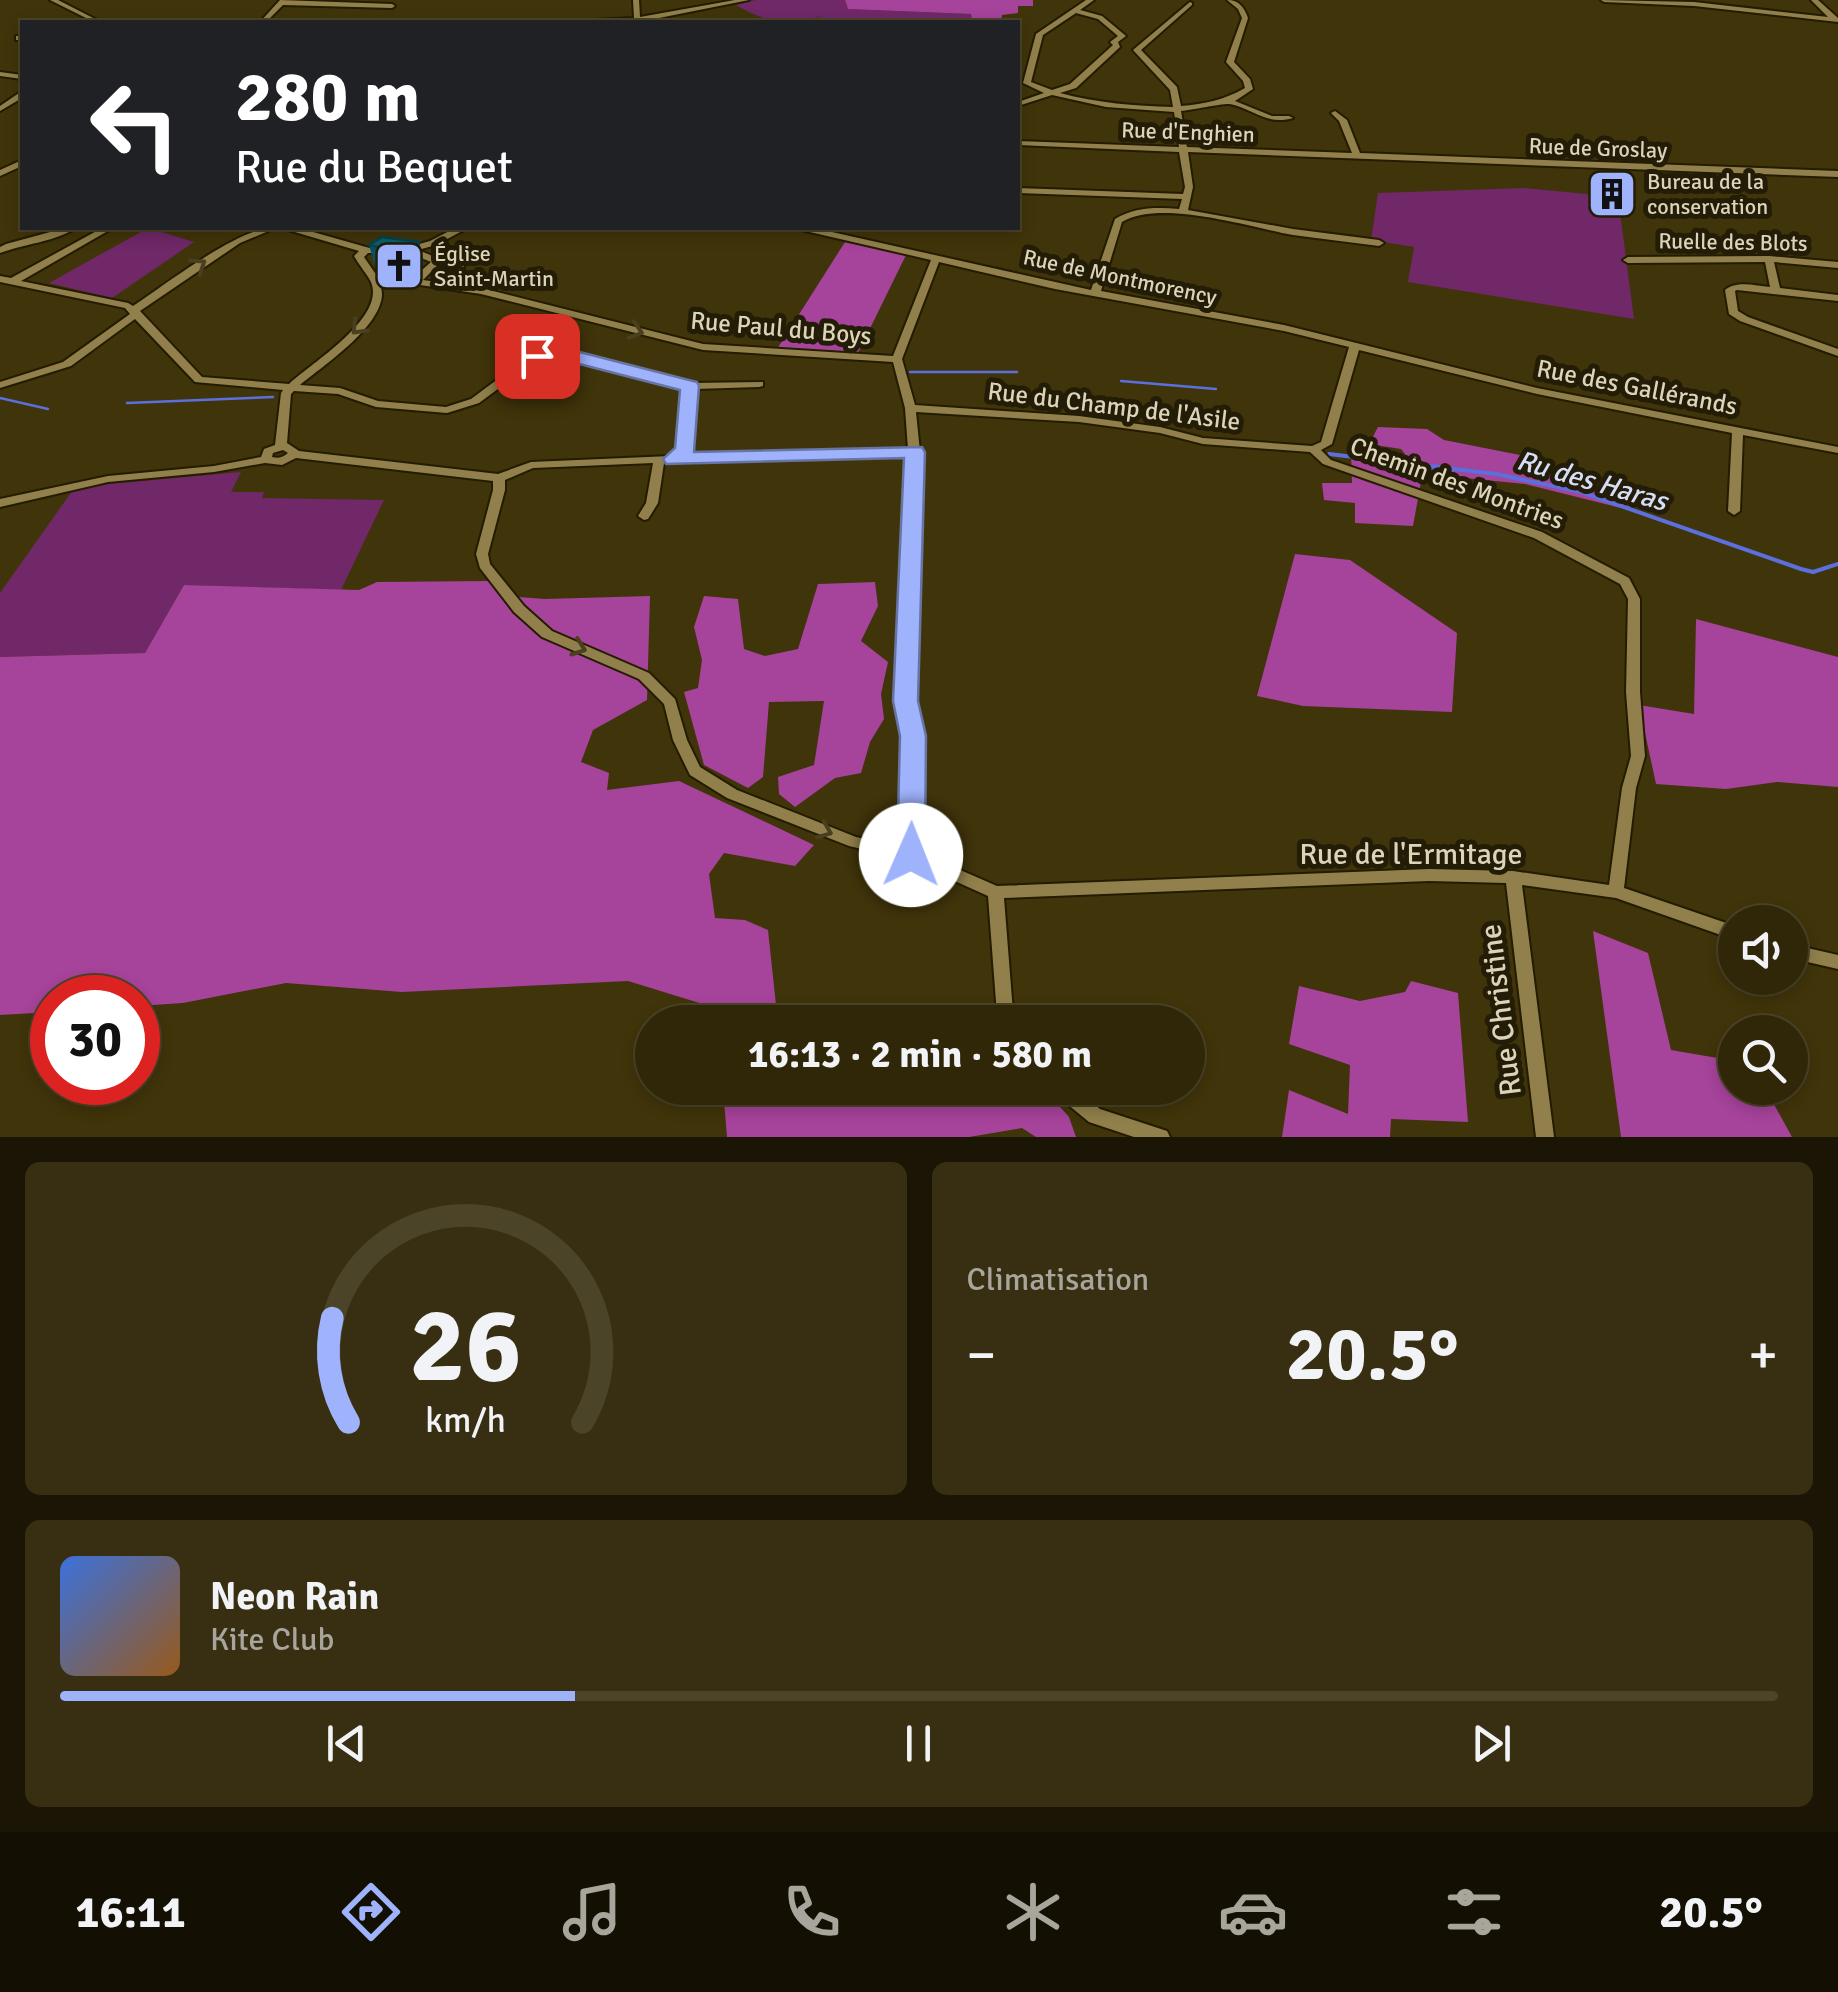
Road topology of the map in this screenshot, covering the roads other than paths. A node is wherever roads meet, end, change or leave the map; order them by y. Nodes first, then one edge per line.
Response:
1 (53, 0) edge
2 (746, 0) edge
3 (1091, 0) edge
4 (1230, 0) edge
5 (1604, 0) edge
6 (1814, 0) edge
7 (283, 2) edge
8 (395, 3) edge
9 (1190, 4) dead end
10 (1074, 11) junction
11 (386, 14) dead end
12 (94, 20) edge
13 (265, 20) edge
14 (643, 20) edge
15 (1837, 21) edge
16 (1119, 40) junction
17 (1148, 40) junction
18 (1139, 48) junction
19 (1051, 93) junction
20 (20, 97) edge
21 (1228, 100) junction
22 (1088, 101) junction
23 (1020, 103) edge
24 (1176, 108) junction
25 (0, 109) edge
26 (1085, 113) dead end
27 (1336, 113) dead end
28 (1289, 118) dead end
29 (1020, 143) edge
30 (1182, 149) junction
31 (1357, 156) junction
32 (0, 164) edge
33 (19, 167) edge
34 (0, 173) edge
35 (1838, 174) edge
36 (1020, 190) edge
37 (1187, 197) junction
38 (1184, 212) junction
39 (67, 230) edge
40 (104, 230) edge
41 (263, 230) edge
42 (298, 230) edge
43 (333, 230) edge
44 (458, 230) edge
45 (826, 230) edge
46 (322, 238) junction
47 (1378, 243) dead end
48 (0, 250) edge
49 (365, 251) junction
50 (412, 252) junction
51 (936, 258) junction
52 (1769, 259) junction
53 (1628, 260) dead end
54 (437, 261) junction
55 (1838, 265) edge
56 (461, 266) dead end
57 (370, 275) junction
58 (6, 280) edge
59 (416, 281) junction
60 (1776, 290) junction
61 (1094, 294) junction
62 (1838, 298) edge
63 (136, 312) junction
64 (555, 333) dead end
65 (1355, 346) junction
66 (1838, 353) edge
67 (526, 356) junction
68 (897, 359) junction
69 (1428, 363) joint
70 (758, 384) dead end
71 (0, 385) edge
72 (690, 386) junction
73 (289, 388) junction
74 (910, 408) junction
75 (1738, 430) junction
76 (281, 446) junction
77 (1313, 449) junction
78 (1838, 450) edge
79 (914, 452) junction
80 (294, 454) junction
81 (266, 459) junction
82 (659, 459) junction
83 (674, 459) junction
84 (499, 478) junction
85 (0, 503) edge
86 (1734, 511) dead end
87 (644, 516) dead end
88 (911, 855) junction
89 (1513, 877) junction
90 (996, 892) junction
91 (1616, 892) junction
92 (1718, 927) edge
93 (1808, 955) edge
94 (1838, 962) edge
95 (1004, 1005) edge
96 (1082, 1105) edge
97 (1161, 1137) edge
98 (1545, 1137) edge

1 - 12 street
2 - 14 street
3 - 10 street
4 - 21 street
5 - 15 street
6 - 15 street
7 - 8 street
7 - 13 street
8 - 11 street
9 - 17 street
10 - 16 street
10 - 19 street
16 - 17 street
16 - 18 street
16 - 19 street
17 - 18 street
18 - 24 street
19 - 22 street
19 - 23 street
20 - 25 street
21 - 24 street
21 - 28 street
22 - 24 street
22 - 26 street
24 - 30 street
27 - 31 street
29 - 30 street, Rue d'Enghien
30 - 31 street, Rue d'Enghien
30 - 37 street
31 - 35 street, Rue de Groslay
32 - 33 street
33 - 34 street
36 - 37 street
37 - 38 street
38 - 47 street
38 - 61 street
39 - 48 street
40 - 58 street
63 -> 41 street
42 - 46 street
43 - 46 street
44 - 50 street
45 - 51 street, Rue de Montmorency
46 - 49 street
49 - 50 street
49 - 57 street
50 - 54 street
51 - 61 street, Rue de Montmorency
51 - 68 street
52 - 53 street, Ruelle des Blots
52 - 55 street, Ruelle des Blots
52 - 60 street
54 - 56 street
54 - 59 street
57 - 59 street, Rue Paul du Boys
57 -> 73 street
58 - 63 street
59 -> 68 street, Rue Paul du Boys
60 - 62 street
60 - 66 street
61 - 65 street, Rue de Montmorency
63 - 71 street
63 - 73 street
64 - 67 street
65 - 69 street, Rue de Montmorency
65 - 77 street
67 - 72 street
67 - 73 street
68 - 74 street
69 - 75 street, Rue des Gallérands
70 - 72 street
72 - 83 street
73 - 76 street
74 - 77 street, Rue du Champ de l'Asile
74 - 79 street
75 - 78 street, Rue des Gallérands
75 - 86 street
76 - 80 street
76 - 81 street
77 - 91 street, Chemin des Montries
79 - 83 street
79 - 88 street
80 - 81 street
80 - 84 street
81 - 85 street
82 - 83 street
82 - 84 street
82 - 87 street
84 -> 88 street
88 - 90 street
89 - 90 street, Rue de l'Ermitage
89 - 91 street, Rue de l'Ermitage
89 - 98 street, Rue Christine
90 - 95 street
91 - 92 street, Rue de l'Ermitage
93 - 94 street
96 - 97 street

